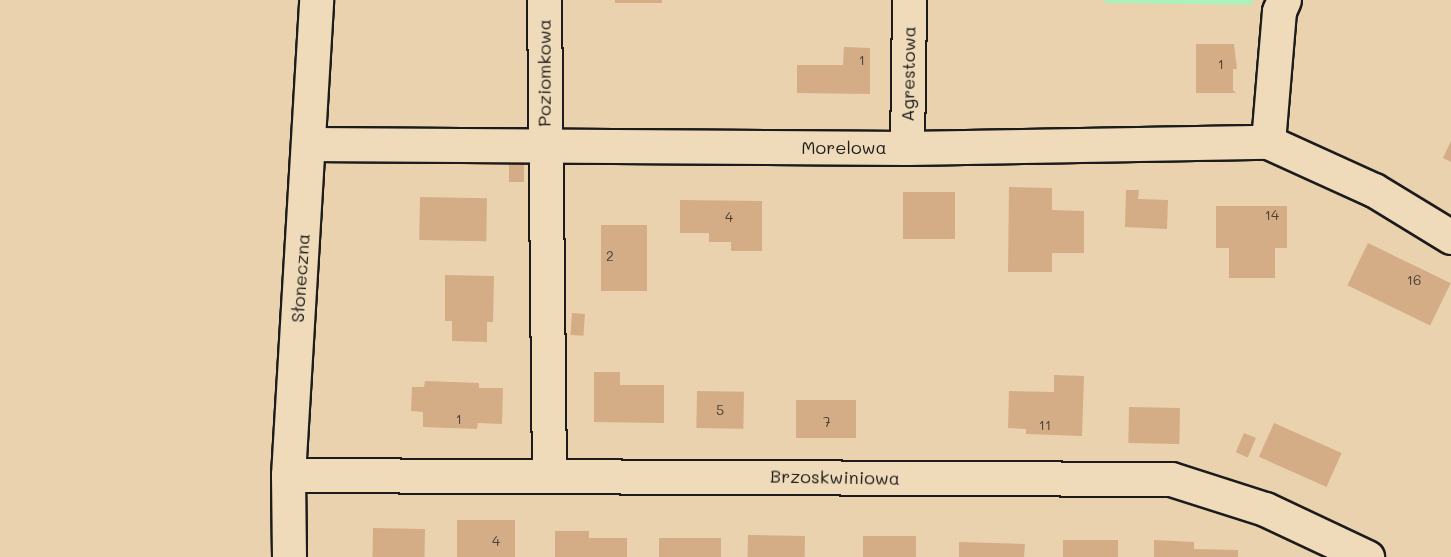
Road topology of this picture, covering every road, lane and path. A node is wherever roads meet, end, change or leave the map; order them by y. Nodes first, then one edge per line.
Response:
1 (316, 0) edge
2 (544, 0) edge
3 (909, 0) edge
4 (1284, 0) edge
5 (1268, 142) junction
6 (309, 144) junction
7 (543, 145) junction
8 (907, 148) junction
9 (1451, 237) edge
10 (288, 475) junction
11 (549, 476) junction
12 (289, 557) edge
13 (1367, 557) edge

1 - 6 street, Słoneczna
2 - 7 street, Poziomkowa
3 - 8 street, Agrestowa
4 - 5 street
5 - 8 street, Morelowa
5 - 9 street, Morelowa
6 - 7 street, Morelowa
6 - 10 street, Słoneczna
7 - 8 street, Morelowa
7 - 11 street
10 - 11 street, Brzoskwiniowa
10 - 12 street, Słoneczna
11 - 13 street, Brzoskwiniowa

